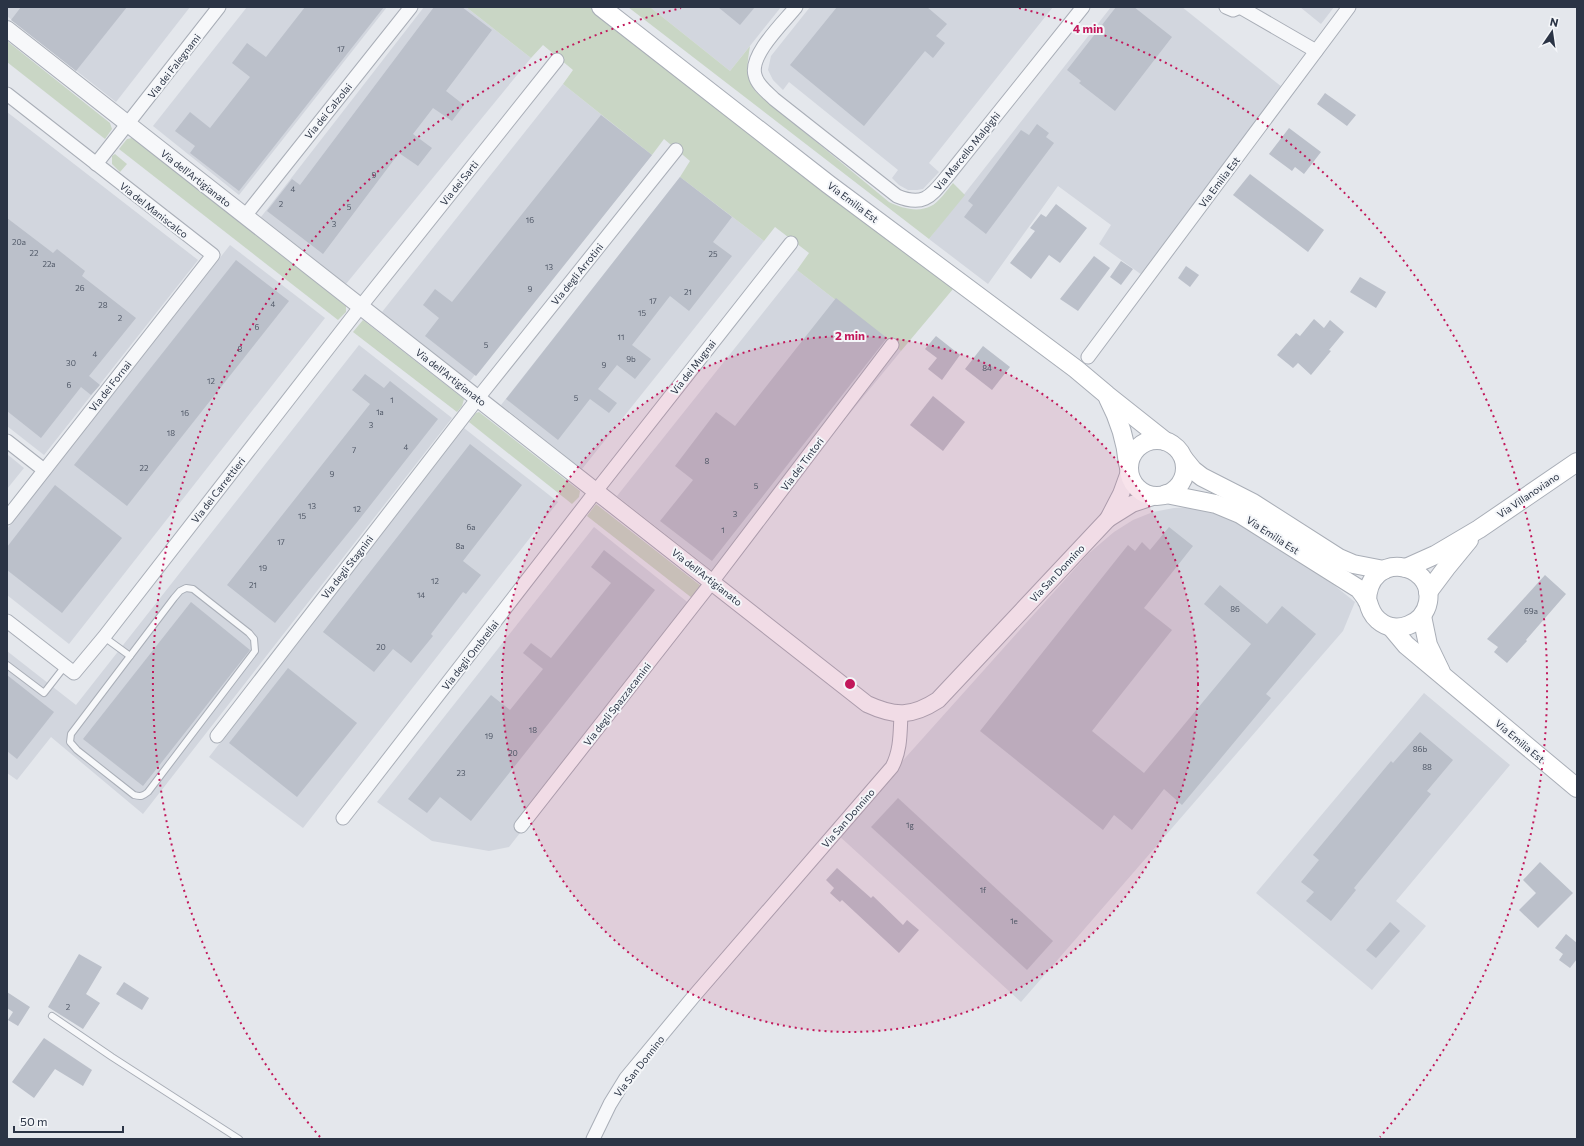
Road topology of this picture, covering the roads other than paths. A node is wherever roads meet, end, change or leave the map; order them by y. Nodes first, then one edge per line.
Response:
1 (219, 7) edge
2 (411, 7) edge
3 (601, 7) edge
4 (796, 7) edge
5 (1083, 7) edge
6 (1226, 7) edge
7 (1240, 7) edge
8 (1349, 7) edge
9 (7, 29) edge
10 (1316, 51) junction
11 (557, 60) dead end
12 (7, 94) edge
13 (128, 124) junction
14 (676, 150) dead end
15 (96, 164) junction
16 (245, 216) junction
17 (791, 244) dead end
18 (212, 255) joint
19 (361, 306) junction
20 (892, 345) dead end
21 (1088, 357) dead end
22 (1107, 395) junction
23 (478, 398) junction
24 (7, 441) edge
25 (1165, 441) junction
26 (1184, 459) junction
27 (1577, 462) edge
28 (1128, 468) junction
29 (44, 470) junction
30 (596, 491) junction
31 (1161, 495) junction
32 (7, 518) edge
33 (1108, 519) junction
34 (1479, 529) junction
35 (1406, 568) junction
36 (1384, 570) junction
37 (712, 582) junction
38 (1428, 592) junction
39 (1367, 601) junction
40 (1422, 616) junction
41 (7, 621) edge
42 (1392, 627) junction
43 (104, 636) junction
44 (130, 656) junction
45 (7, 665) edge
46 (69, 670) junction
47 (1444, 678) junction
48 (901, 714) junction
49 (217, 736) dead end
50 (1577, 788) edge
51 (343, 818) dead end
52 (521, 826) dead end
53 (52, 1016) dead end
54 (239, 1139) edge
55 (593, 1139) edge

1 - 13 street, Via dei Falegnami
2 - 16 street, Via dei Calzolai
3 - 22 main road, Via Emilia Est
4 - 5 street, Via Marcello Malpighi
6 - 7 street
7 - 10 street
8 - 10 street, Via Emilia Est
9 - 13 street, Via dell'Artigianato
10 - 21 street, Via Emilia Est
11 - 19 street, Via dei Sarti
12 - 15 street, Via del Maniscalco
13 - 15 street
13 - 16 street, Via dell'Artigianato
14 - 23 street, Via degli Arrotini
15 - 18 street, Via del Maniscalco
16 - 19 street, Via dell'Artigianato
17 - 30 street, Via dei Mugnai
18 - 29 street, Via dei Fornai
19 - 23 street, Via dell'Artigianato
19 - 43 street, Via dei Carrettieri
20 - 37 street, Via dei Tintori
22 - 25 main road, Via Emilia Est
22 - 28 main road, Via Emilia Est
23 - 30 street, Via dell'Artigianato
23 - 49 street, Via degli Stagnini
24 - 29 street
25 - 26 main road, Via Emilia Est
25 - 28 main road
26 - 31 main road
26 - 36 main road, Via Emilia Est
27 - 34 main road, Via Villanoviano
28 - 31 main road, Via Emilia Est
28 - 33 street, Via San Donnino
29 - 32 street, Via dei Fornai
30 - 37 street, Via dell'Artigianato
30 - 51 street, Via degli Ombrellai
31 - 33 street, Via San Donnino
31 - 39 main road, Via Emilia Est
33 - 48 street, Via San Donnino
34 - 35 main road, Via Villanoviano
34 - 38 main road, Via Villanoviano
35 - 36 main road, Via Emilia Est
35 - 38 main road
36 - 39 main road
37 - 48 street, Via dell'Artigianato
37 - 52 street, Via degli Spazzacamini
38 - 40 main road, Via Emilia Est
39 - 42 main road, Via Emilia Est
40 - 42 main road
40 - 47 main road, Via Emilia Est
41 - 46 street
42 - 47 main road, Via Emilia Est
43 - 44 lane
43 - 46 street, Via dei Carrettieri
44 - 44 lane
45 - 46 lane
47 - 50 main road, Via Emilia Est
48 - 55 street, Via San Donnino
53 - 54 lane

